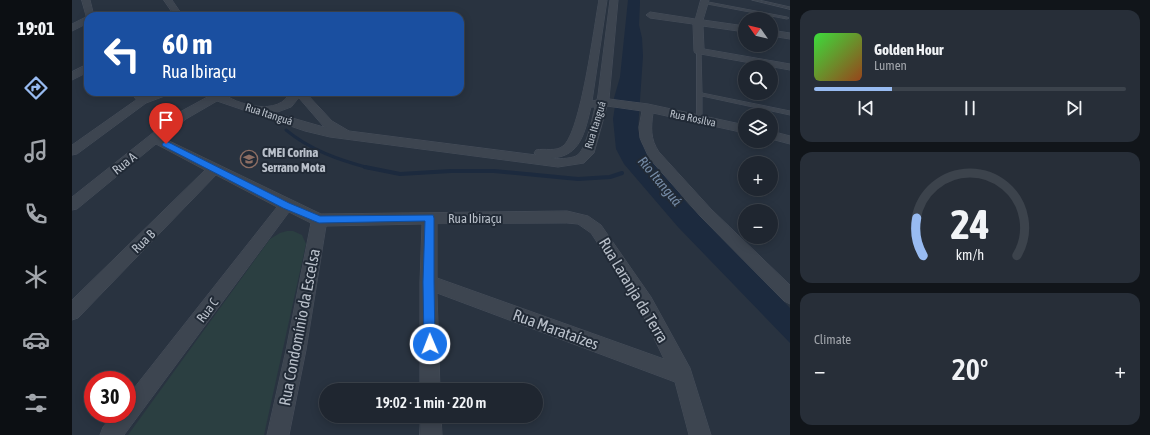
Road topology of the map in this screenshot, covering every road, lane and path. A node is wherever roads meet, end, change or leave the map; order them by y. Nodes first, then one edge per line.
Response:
1 (86, 0) edge
2 (168, 0) edge
3 (603, 0) edge
4 (614, 0) edge
5 (754, 0) edge
6 (704, 1) edge
7 (790, 8) edge
8 (89, 12) edge
9 (176, 12) edge
10 (650, 15) dead end
11 (786, 18) dead end
12 (84, 21) edge
13 (698, 22) junction
14 (72, 28) edge
15 (738, 28) edge
16 (778, 34) edge
17 (790, 36) edge
18 (699, 51) junction
19 (790, 67) edge
20 (84, 70) edge
21 (72, 77) edge
22 (699, 94) junction
23 (139, 96) edge
24 (212, 96) edge
25 (220, 96) edge
26 (295, 96) edge
27 (302, 96) edge
28 (608, 103) junction
29 (586, 106) junction
30 (644, 108) junction
31 (258, 111) junction
32 (790, 113) edge
33 (699, 119) junction
34 (738, 127) edge
35 (351, 136) junction
36 (778, 137) edge
37 (154, 138) junction
38 (790, 140) edge
39 (444, 147) junction
40 (72, 151) edge
41 (214, 169) junction
42 (72, 205) edge
43 (286, 205) junction
44 (430, 218) junction
45 (319, 220) junction
46 (583, 220) joint
47 (428, 282) junction
48 (790, 296) edge
49 (72, 312) edge
50 (683, 375) junction
51 (430, 383) edge
52 (136, 402) edge
53 (120, 423) edge
54 (431, 423) edge
55 (111, 435) edge
56 (278, 435) edge
57 (431, 435) edge
58 (700, 435) edge

1 - 8 street
2 - 9 street
3 - 29 street, Rua Itanguá
4 - 28 street, Rua Itanguá
5 - 7 lane
6 - 11 lane
6 - 13 street
10 - 13 street
12 - 14 street
13 - 15 street
13 - 18 street
16 - 17 street
18 - 19 street
18 - 22 lane
20 - 21 street
22 - 32 lane
22 - 33 lane
23 - 40 street
24 - 37 street, Rua A
25 - 31 street, Rua Itanguá
26 - 31 street
27 - 35 street, Rua Itanguá
28 - 29 street
28 - 30 street, Rua Rosilva
28 - 39 street, Rua Itanguá
29 - 39 street, Rua Itanguá
30 - 33 street, Rua Rosilva
30 - 48 street
31 - 35 street, Rua Itanguá
33 - 34 street, Rua Rosilva
35 - 39 street, Rua Itanguá
36 - 38 street
37 - 41 street
37 - 42 street, Rua A
41 - 43 street
41 - 49 street, Rua B
43 - 45 street
43 - 52 street, Rua C
44 - 45 street, Rua Ibiraçu
44 - 46 street, Rua Ibiraçu
44 - 47 street
45 - 56 street, Rua Condomínio da Escelsa
46 - 50 street, Rua Laranja da Terra
47 - 50 street, Rua Marataízes
47 - 51 street
50 - 58 street, Rua Laranja da Terra
53 - 55 street, Rua C
54 - 57 street

